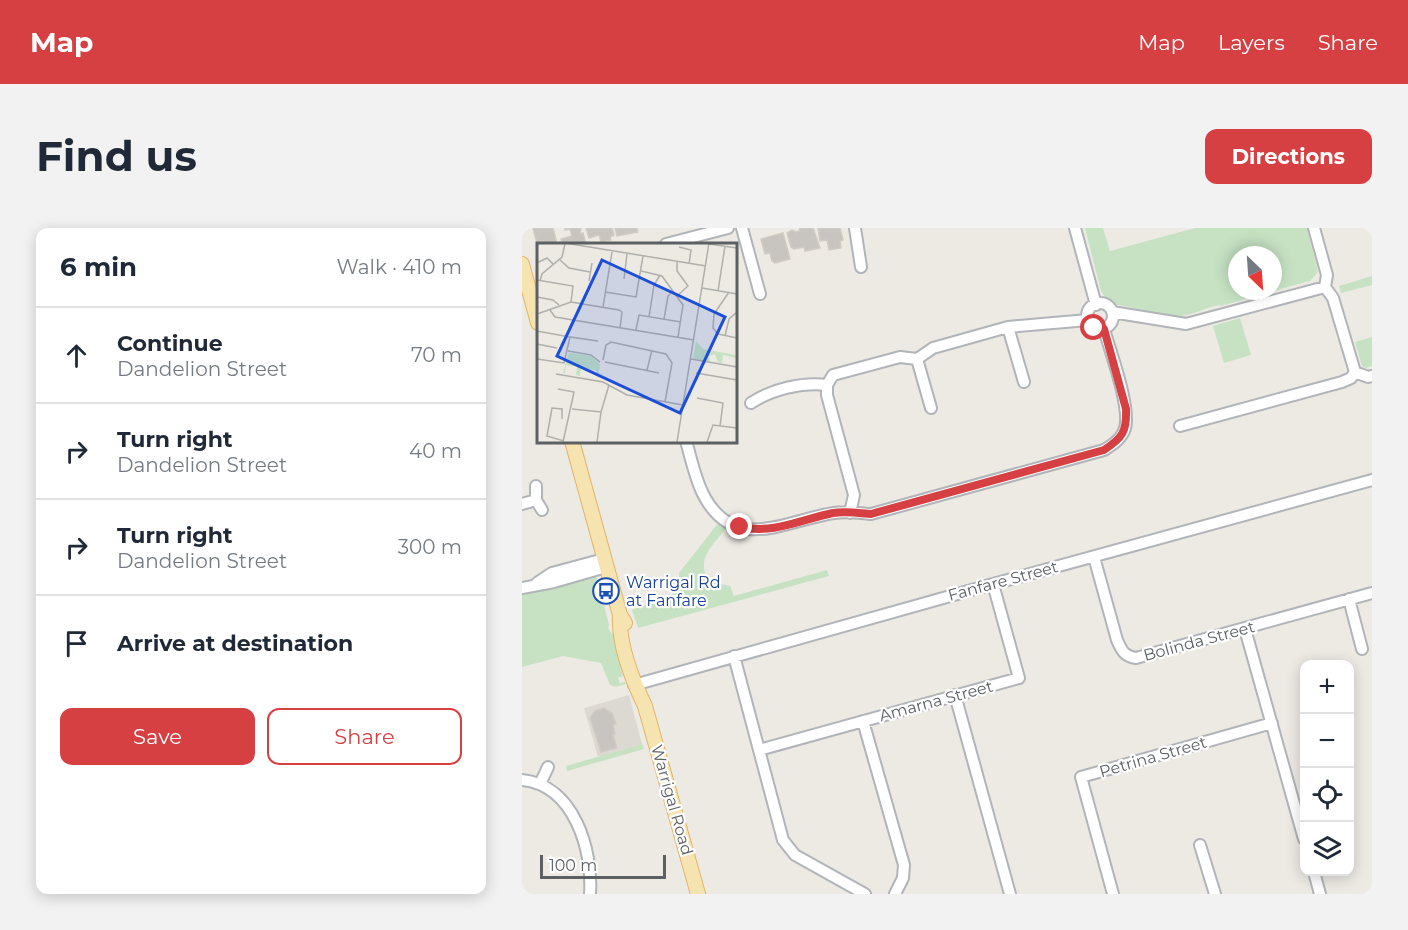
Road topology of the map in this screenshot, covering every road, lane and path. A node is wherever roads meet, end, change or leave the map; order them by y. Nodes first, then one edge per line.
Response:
1 (728, 228) edge
2 (742, 228) edge
3 (855, 228) edge
4 (1075, 228) edge
5 (1314, 228) edge
6 (670, 243) edge
7 (522, 264) edge
8 (861, 267) dead end
9 (532, 280) edge
10 (1325, 286) junction
11 (760, 294) dead end
12 (1096, 304) junction
13 (1112, 312) junction
14 (537, 316) edge
15 (1088, 320) junction
16 (1008, 327) junction
17 (1104, 329) junction
18 (917, 359) junction
19 (1355, 372) junction
20 (1372, 376) edge
21 (1024, 382) dead end
22 (827, 385) junction
23 (751, 403) dead end
24 (931, 408) dead end
25 (1180, 426) dead end
26 (572, 442) edge
27 (686, 442) edge
28 (1372, 480) edge
29 (536, 486) dead end
30 (522, 504) edge
31 (850, 513) junction
32 (1094, 556) junction
33 (605, 563) junction
34 (993, 584) junction
35 (522, 588) edge
36 (1372, 593) edge
37 (1349, 599) junction
38 (1245, 629) junction
39 (1362, 649) dead end
40 (734, 656) junction
41 (639, 683) junction
42 (955, 695) junction
43 (863, 721) junction
44 (1272, 723) junction
45 (759, 750) junction
46 (548, 767) dead end
47 (522, 780) edge
48 (540, 784) junction
49 (1300, 822) edge
50 (1200, 844) dead end
51 (1315, 876) edge
52 (850, 890) edge
53 (591, 894) edge
54 (698, 894) edge
55 (865, 894) edge
56 (895, 894) edge
57 (1010, 894) edge
58 (1113, 894) edge
59 (1215, 894) edge
60 (1320, 894) edge

1 - 6 street
2 - 11 street
3 - 8 street
4 - 12 street
5 - 10 street
7 - 9 main road
9 - 14 main road
10 - 13 street
10 - 19 street
12 - 13 street
12 - 15 street
13 - 17 street
15 - 16 street
15 - 17 street
16 - 18 street
16 - 21 street
17 - 31 street
18 - 22 street
18 - 24 street
19 - 20 street
19 - 25 street
22 - 23 street
22 - 31 street
26 - 33 main road, Warrigal Road
27 - 31 street
28 - 32 street, Fanfare Street
29 - 30 street
32 - 34 street, Fanfare Street
32 - 38 street, Bolinda Street
33 - 35 street
33 - 41 main road, Warrigal Road
34 - 40 street, Fanfare Street
34 - 42 street, Amarna Street
36 - 37 street, Bolinda Street
37 - 38 street, Bolinda Street
37 - 39 street
38 - 44 street
40 - 41 street, Fanfare Street
40 - 45 street
41 - 54 main road, Warrigal Road
42 - 43 street, Amarna Street
42 - 57 street
43 - 45 street, Amarna Street
43 - 56 street
44 - 49 street
44 - 58 street, Petrina Street
45 - 52 street
46 - 48 street
47 - 48 street
48 - 53 street
50 - 59 street
51 - 60 street
52 - 55 street

